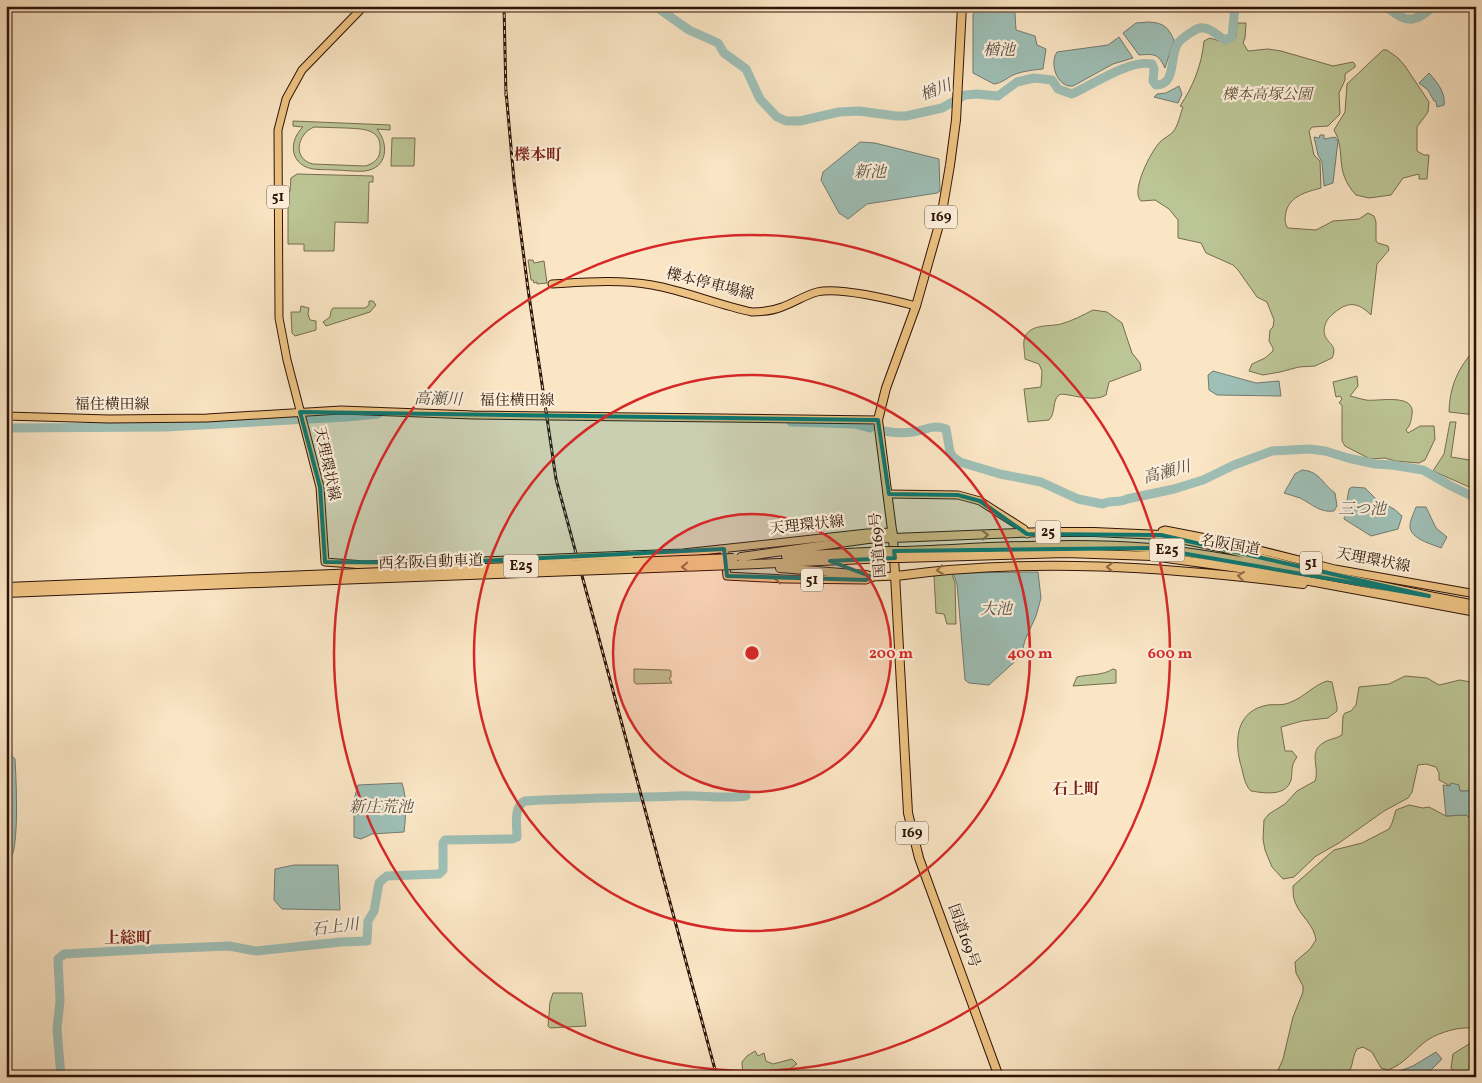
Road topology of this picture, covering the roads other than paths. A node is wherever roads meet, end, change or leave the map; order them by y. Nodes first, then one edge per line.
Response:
1 (364, 6) edge
2 (962, 6) edge
3 (552, 284) dead end
4 (916, 306) junction
5 (301, 413) junction
6 (6, 416) edge
7 (878, 420) junction
8 (888, 494) junction
9 (1027, 534) junction
10 (893, 535) junction
11 (1161, 535) junction
12 (1160, 544) dead end
13 (724, 549) junction
14 (902, 554) junction
15 (887, 555) joint
16 (737, 561) junction
17 (1159, 565) joint
18 (896, 576) junction
19 (872, 577) junction
20 (308, 578) junction
21 (6, 586) edge
22 (6, 593) edge
23 (1377, 593) junction
24 (1476, 594) edge
25 (1429, 596) junction
26 (1476, 605) edge
27 (1476, 612) edge
28 (1000, 1077) edge

1 - 5 main road, 天理環状線 / 51
2 - 4 highway, 国道169号 / 169
3 - 4 main road, 櫟本停車場線
4 - 7 highway, 国道169号 / 169
5 - 6 main road, 福住横田線
5 - 7 main road, 福住横田線
5 - 13 main road, 天理環状線 / 51, bridge
7 - 8 highway, 国道169号 / 169
8 - 9 main road
8 - 10 highway, 国道169号 / 169
10 -> 9 highway, 25
9 - 11 highway, 25
10 - 13 main road, 天理環状線 / 51
10 - 16 highway
10 - 18 highway, 国道169号 / 169
11 - 12 main road
11 - 24 main road, 天理環状線 / 51
11 - 25 highway, E25
19 -> 13 main road, 51
14 - 15 highway, 名阪国道 / E25, bridge
14 - 23 highway, 名阪国道 / E25
14 - 25 highway, 名阪国道 / E25
15 - 16 highway, 西名阪自動車道 / E25
16 - 19 highway
16 - 20 highway, 西名阪自動車道 / E25, bridge
17 -> 18 highway, 25
23 -> 17 highway, E25
18 - 19 main road, 51
18 - 28 highway, 国道169号 / 169
20 - 21 highway, 西名阪自動車道 / E25
20 - 22 highway, 西名阪自動車道 / E25
23 - 27 highway, 名阪国道 / E25
25 - 26 highway, 名阪国道 / E25

